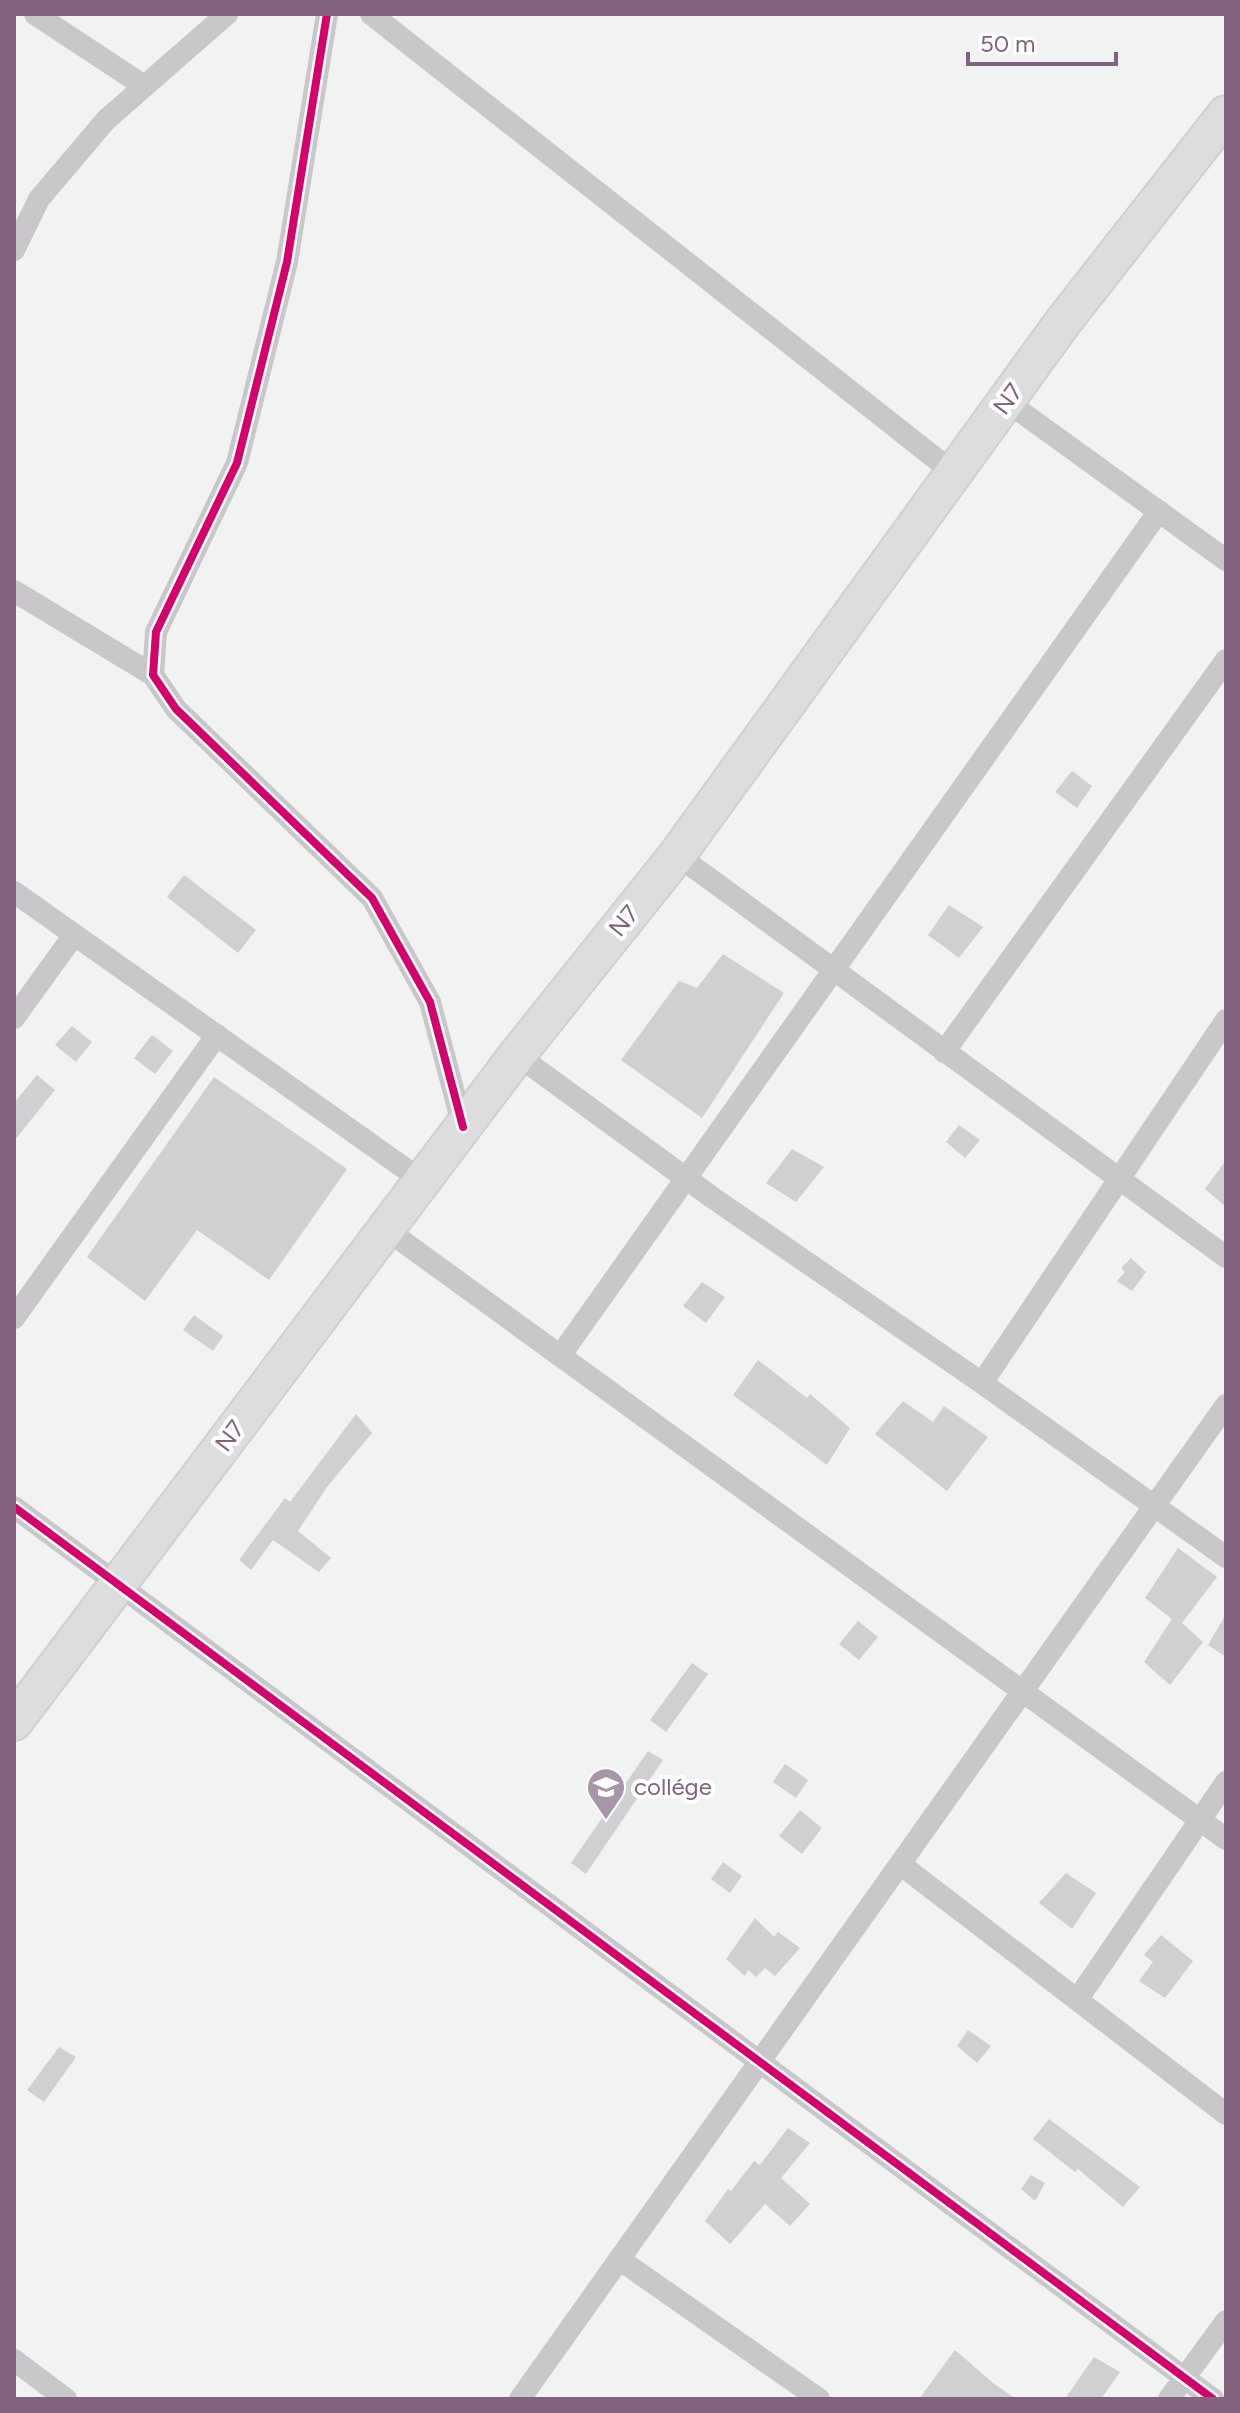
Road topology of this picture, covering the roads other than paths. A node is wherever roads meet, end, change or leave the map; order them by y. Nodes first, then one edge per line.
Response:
1 (35, 14) edge
2 (227, 14) edge
3 (327, 14) edge
4 (371, 14) edge
5 (144, 86) junction
6 (1226, 114) edge
7 (14, 250) edge
8 (1006, 401) junction
9 (954, 473) junction
10 (1159, 511) junction
11 (1226, 560) edge
12 (14, 591) edge
13 (1226, 660) edge
14 (153, 675) junction
15 (677, 855) junction
16 (14, 892) edge
17 (74, 935) junction
18 (834, 970) junction
19 (14, 1018) edge
20 (1226, 1020) edge
21 (217, 1035) junction
22 (944, 1052) junction
23 (517, 1055) junction
24 (463, 1127) junction
25 (686, 1179) junction
26 (1119, 1180) junction
27 (424, 1182) junction
28 (387, 1230) junction
29 (1226, 1257) edge
30 (14, 1318) edge
31 (560, 1356) junction
32 (982, 1383) junction
33 (1226, 1405) edge
34 (14, 1507) edge
35 (1154, 1507) junction
36 (1226, 1557) edge
37 (117, 1583) junction
38 (1023, 1691) junction
39 (14, 1722) edge
40 (1226, 1782) edge
41 (1200, 1820) junction
42 (1226, 1839) edge
43 (900, 1864) junction
44 (1077, 2000) junction
45 (759, 2061) junction
46 (1226, 2114) edge
47 (619, 2259) junction
48 (1226, 2321) edge
49 (14, 2360) edge
50 (1185, 2378) junction
51 (66, 2399) edge
52 (520, 2399) edge
53 (819, 2399) edge
54 (1169, 2399) edge
55 (1213, 2399) edge

1 - 5 street
2 - 5 street
3 - 14 street
4 - 9 street
5 - 7 street
6 - 8 main road, N7
8 - 9 main road, N7
8 - 10 street
9 - 15 main road, N7
10 - 11 street
10 - 18 street
12 - 14 street
13 - 22 street
14 - 24 street
15 - 18 street
15 - 23 main road, N7
16 - 17 street
17 - 19 street
17 - 21 street
18 - 22 street
18 - 25 street
20 - 26 street
21 - 27 street
21 - 30 street
22 - 26 street
23 - 24 main road, N7
23 - 25 street
24 - 27 main road, N7
25 - 31 street
25 - 32 street
26 - 29 street
26 - 32 street
27 - 28 main road, N7
28 - 31 street
28 - 37 main road, N7
31 - 38 street
32 - 35 street
33 - 35 street
34 - 37 street
35 - 36 street
35 - 38 street
37 - 39 main road, N7
37 - 45 street
38 - 41 street
38 - 43 street
40 - 41 street
41 - 42 street
41 - 44 street
43 - 44 street
43 - 45 street
44 - 46 street
45 - 47 street
45 - 50 street
47 - 52 street
47 - 53 street
48 - 50 street
49 - 51 street
50 - 54 street
50 - 55 street

